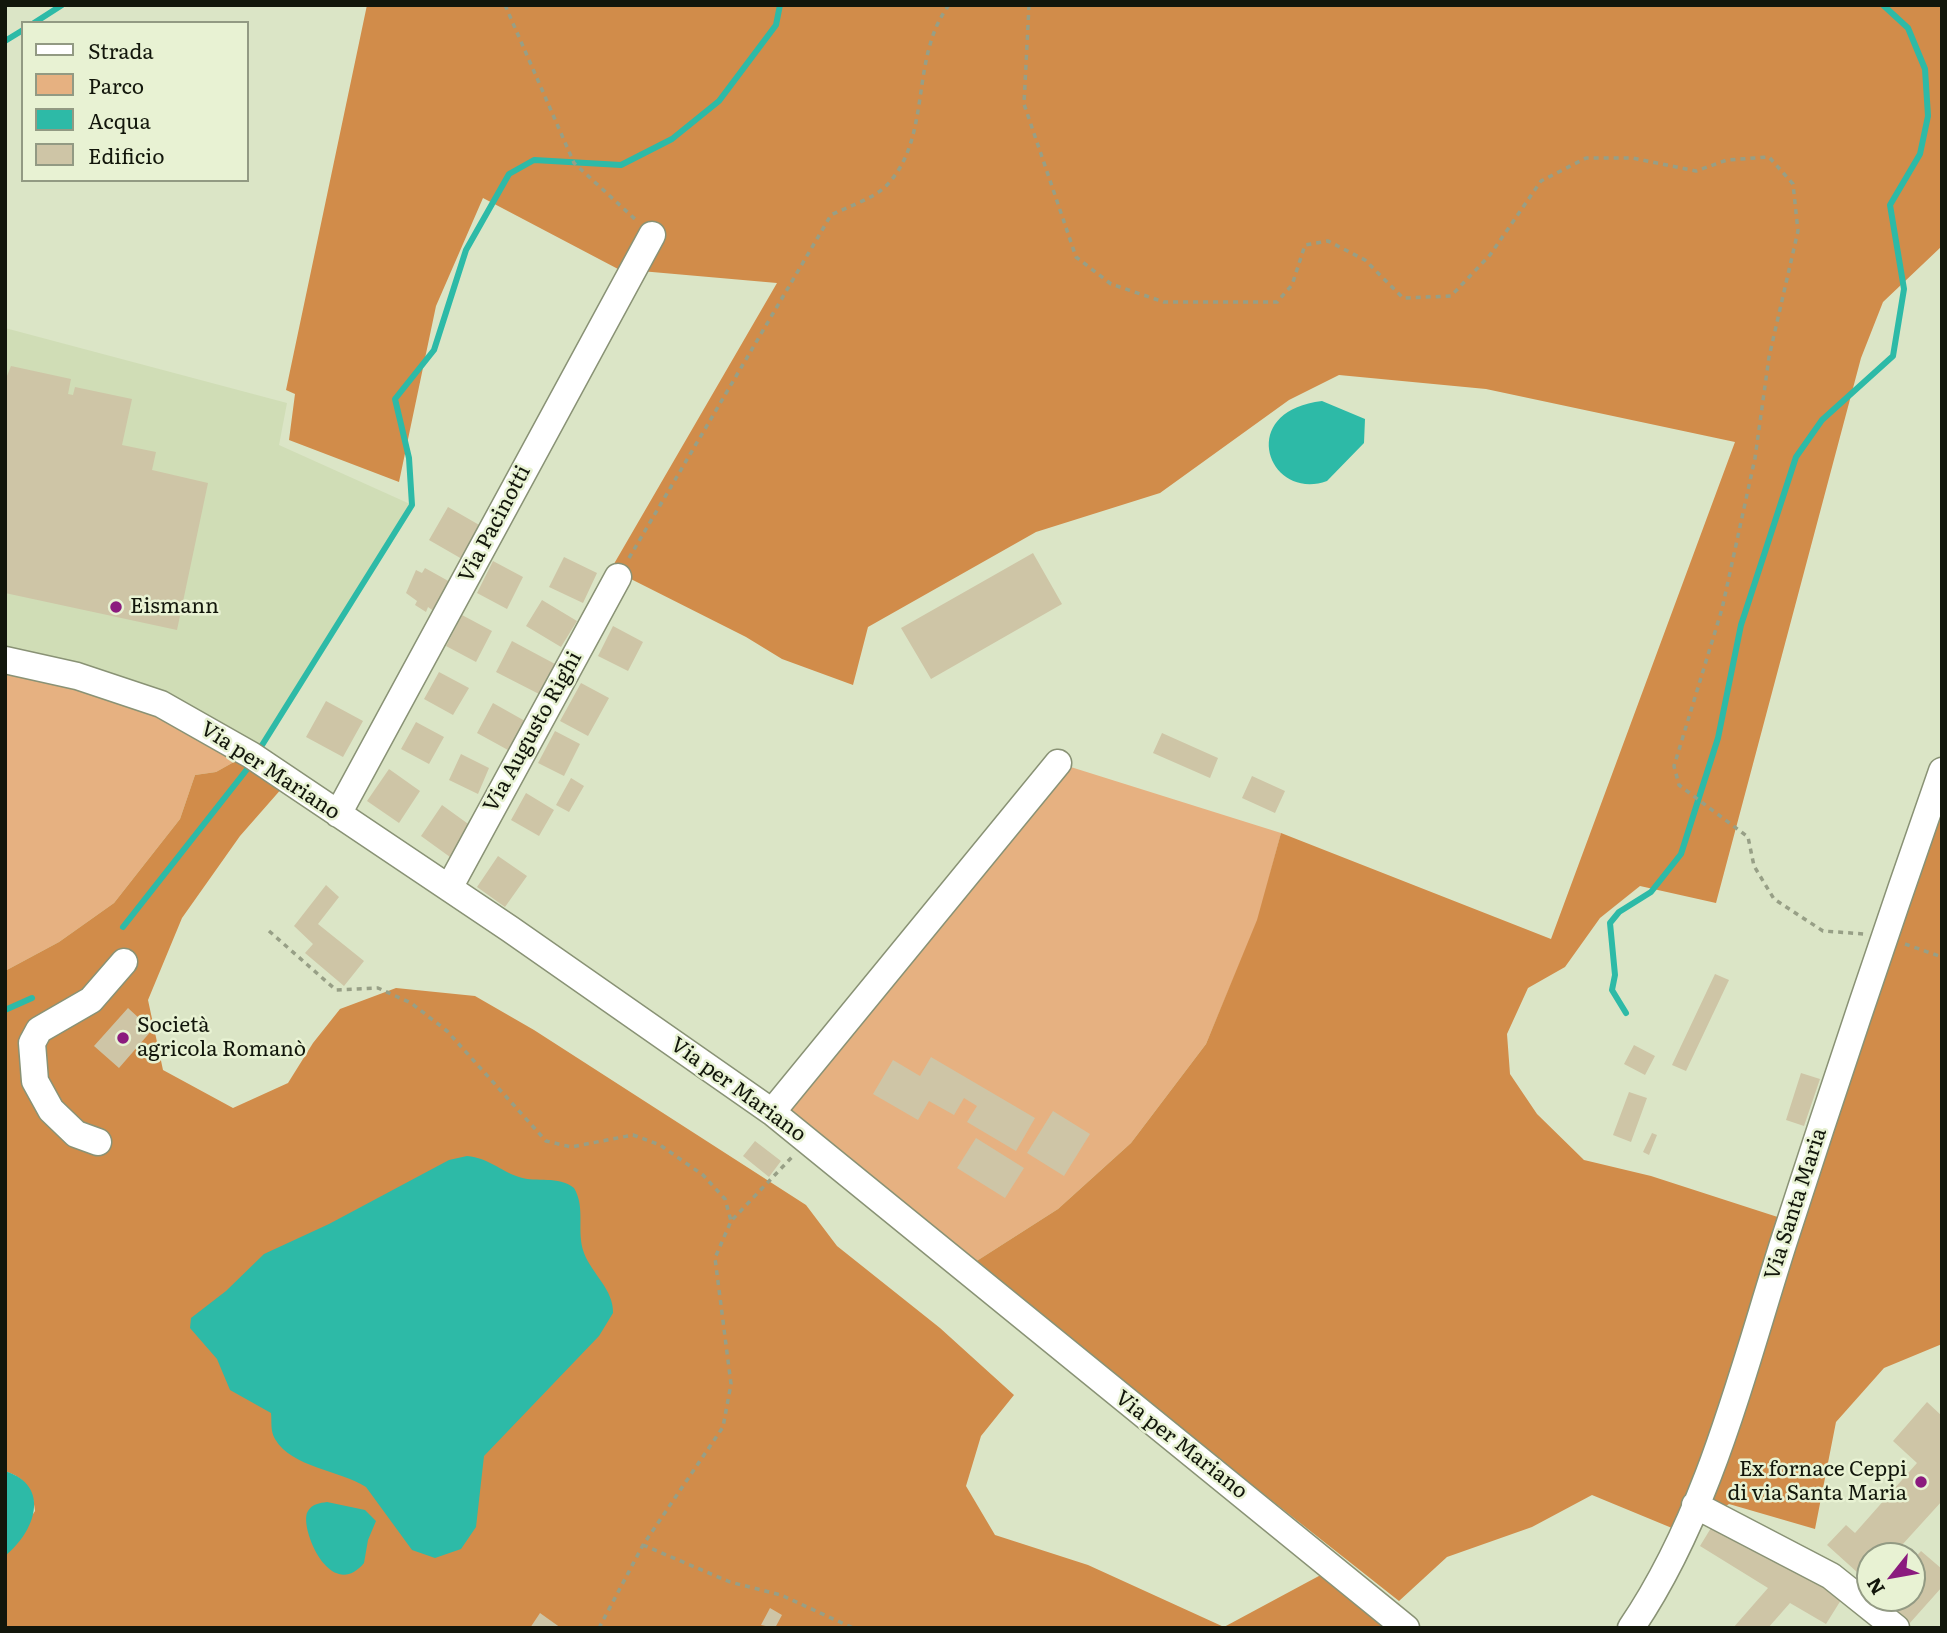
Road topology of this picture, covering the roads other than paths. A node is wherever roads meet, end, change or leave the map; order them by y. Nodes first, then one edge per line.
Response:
1 (652, 235) road end
2 (618, 577) road end
3 (5, 660) edge
4 (1058, 763) dead end
5 (1942, 771) edge
6 (338, 814) junction
7 (449, 888) junction
8 (124, 962) dead end
9 (772, 1112) junction
10 (98, 1142) dead end
11 (1695, 1505) junction
12 (1406, 1628) edge
13 (1631, 1628) edge
14 (1896, 1628) edge

1 - 6 street, Via Pacinotti
2 - 7 street, Via Augusto Righi
3 - 6 street, Via per Mariano
4 - 9 street
5 - 11 street, Via Santa Maria
6 - 7 street, Via per Mariano
7 - 9 street, Via per Mariano
8 - 10 street
9 - 12 street, Via per Mariano
11 - 13 street, Via Santa Maria
11 - 14 street

